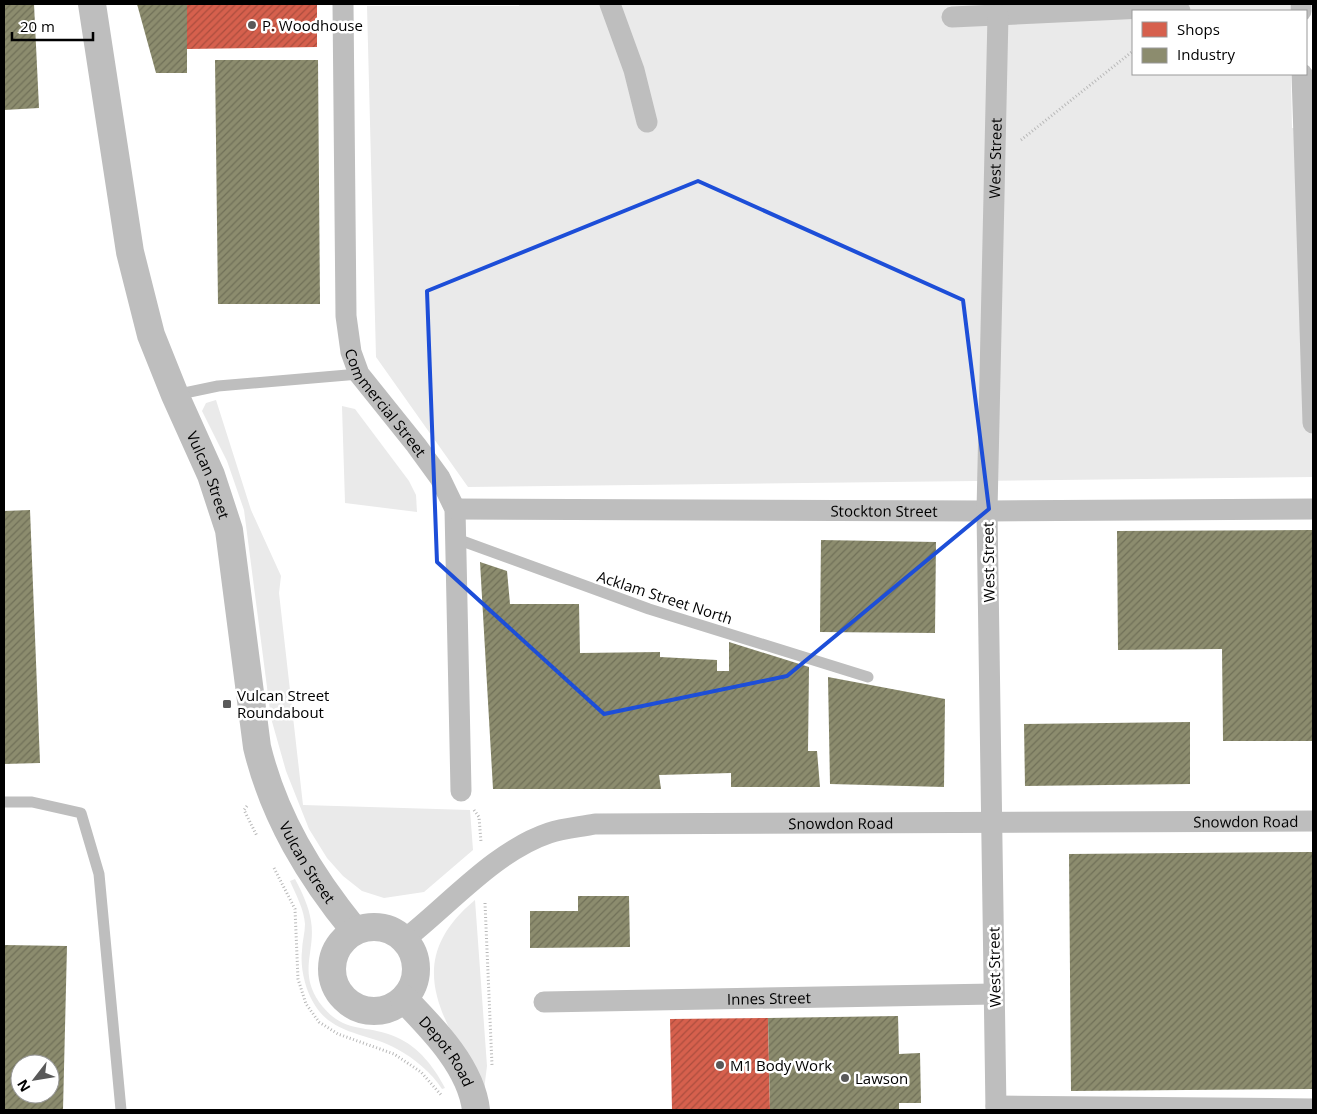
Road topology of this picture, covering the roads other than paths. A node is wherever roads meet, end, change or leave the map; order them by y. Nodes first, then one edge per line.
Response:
1 (92, 4) edge
2 (343, 4) edge
3 (610, 4) edge
4 (1176, 10) edge
5 (998, 15) junction
6 (952, 17) dead end
7 (1302, 75) edge
8 (647, 122) dead end
9 (359, 374) junction
10 (175, 395) junction
11 (1313, 395) edge
12 (1313, 423) edge
13 (455, 509) junction
14 (1313, 509) edge
15 (987, 511) junction
16 (454, 538) junction
17 (868, 677) dead end
18 (461, 791) road end
19 (4, 802) edge
20 (1313, 821) edge
21 (992, 824) junction
22 (355, 931) junction
23 (404, 940) junction
24 (994, 994) junction
25 (404, 999) junction
26 (544, 1002) dead end
27 (996, 1108) edge
28 (1313, 1109) edge
29 (121, 1110) edge
30 (476, 1110) edge

1 - 10 street, Vulcan Street
2 - 9 street, Commercial Street
3 - 8 street
4 - 5 street
5 - 6 street
5 - 15 street, West Street
7 - 11 street
9 - 10 lane
9 - 13 street, Commercial Street
10 - 22 street, Vulcan Street
11 - 12 street
13 - 15 street, Stockton Street
13 - 16 street, Commercial Street
14 - 15 street, Stockton Street
15 - 21 street, West Street
16 - 17 lane, Acklam Street North
16 - 18 street, Commercial Street
19 - 29 lane
20 - 21 street, Snowdon Road
21 - 23 street, Snowdon Road
21 - 24 street, West Street
22 - 23 street
22 - 25 street
23 - 25 street
24 - 26 street, Innes Street
24 - 27 street, West Street
25 - 30 street, Depot Road
27 - 28 street

